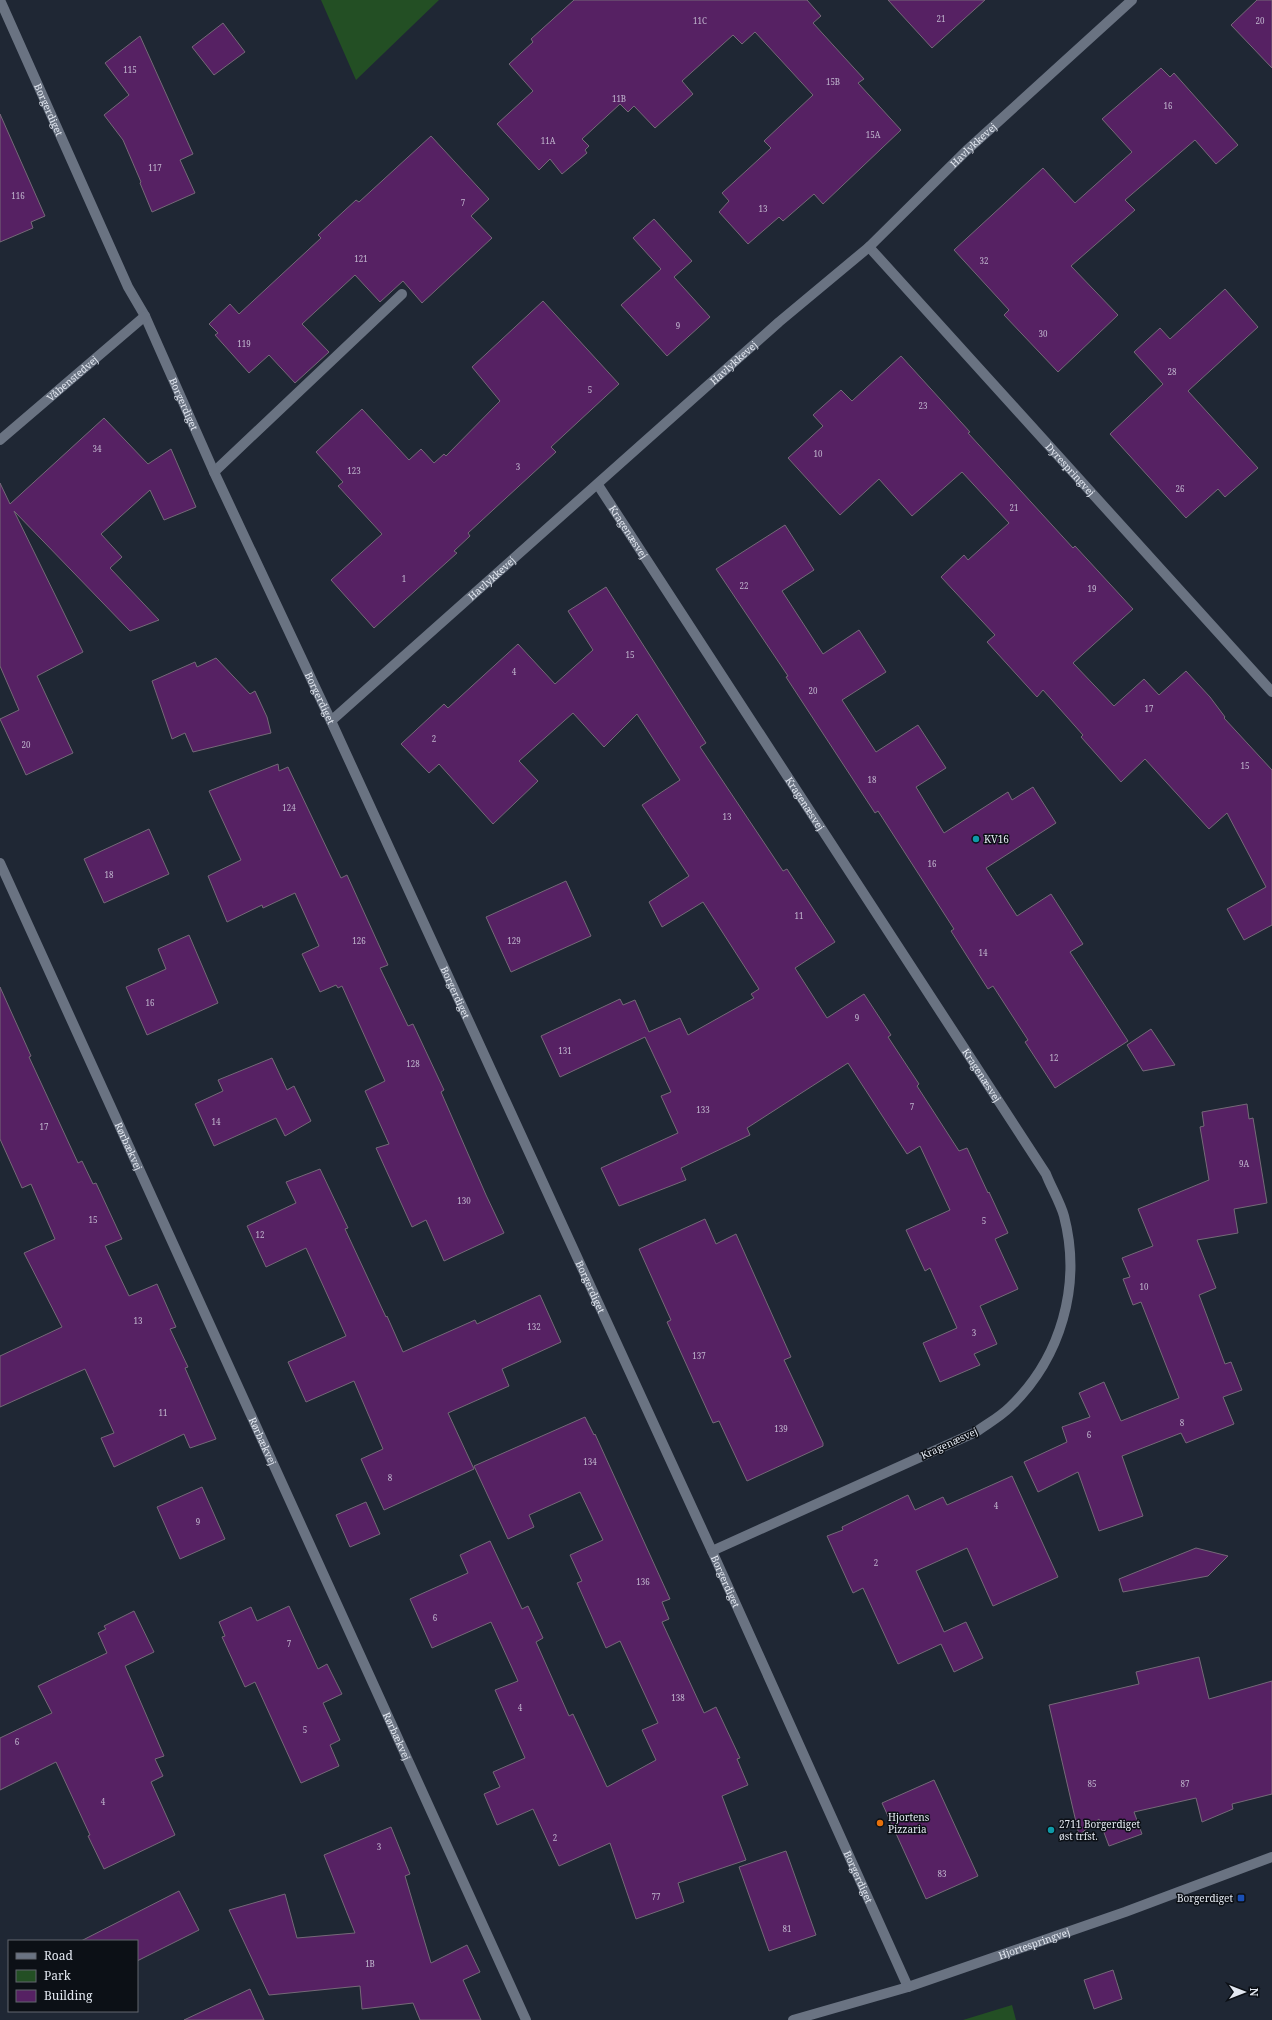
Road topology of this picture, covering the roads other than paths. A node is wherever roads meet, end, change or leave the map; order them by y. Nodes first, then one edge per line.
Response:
1 (0, 0) edge
2 (1132, 0) edge
3 (869, 248) junction
4 (402, 294) dead end
5 (145, 316) junction
6 (0, 440) edge
7 (214, 472) junction
8 (598, 485) junction
9 (1272, 692) edge
10 (331, 721) junction
11 (0, 863) edge
12 (712, 1551) junction
13 (1272, 1857) edge
14 (908, 1987) junction
15 (526, 2020) edge
16 (793, 2020) edge

1 - 5 street, Borgerdiget
2 - 3 street, Havlykkevej
3 - 8 street, Havlykkevej
3 - 9 street, Dyrespringvej
4 - 7 street
5 - 6 street, Våbenstedvej
5 - 7 street, Borgerdiget
7 - 10 street, Borgerdiget
8 - 10 street, Havlykkevej
8 - 12 street, Kragenæsvej
10 - 12 street, Borgerdiget
11 - 15 street, Rørbækvej
12 - 14 street, Borgerdiget
13 - 14 street, Hjortespringvej
14 - 16 street, Hjortespringvej

